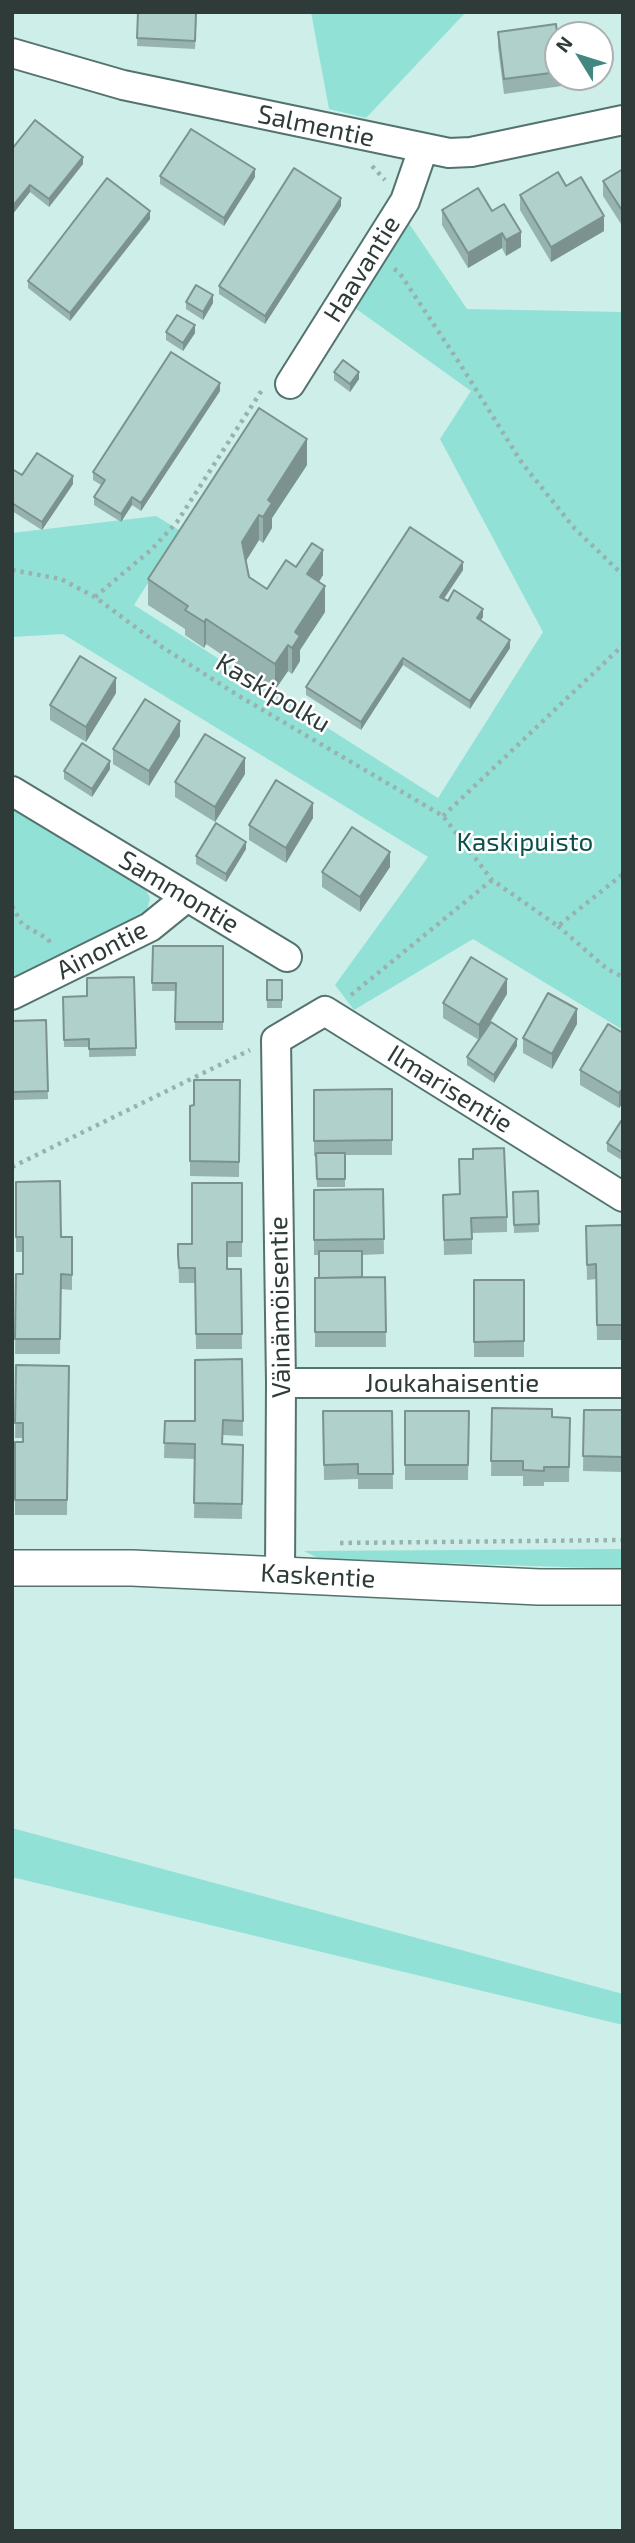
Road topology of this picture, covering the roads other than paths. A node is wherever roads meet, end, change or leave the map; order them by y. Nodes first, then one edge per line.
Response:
1 (12, 53) edge
2 (623, 120) edge
3 (423, 149) junction
4 (276, 386) road end
5 (12, 791) edge
6 (187, 897) junction
7 (287, 957) dead end
8 (12, 995) edge
9 (276, 1040) joint
10 (623, 1197) edge
11 (281, 1383) junction
12 (623, 1383) edge
13 (12, 1568) edge
14 (280, 1574) junction
15 (623, 1587) edge

1 - 3 street, Salmentie
2 - 3 street, Salmentie
3 - 4 street, Haavantie
5 - 6 street, Sammontie
6 - 7 street, Sammontie
6 - 8 street, Ainontie
9 - 10 street, Ilmarisentie
9 - 11 street, Väinämöisentie
11 - 12 street, Joukahaisentie
11 - 14 street, Väinämöisentie
13 - 14 street, Kaskentie
14 - 15 street, Kaskentie

